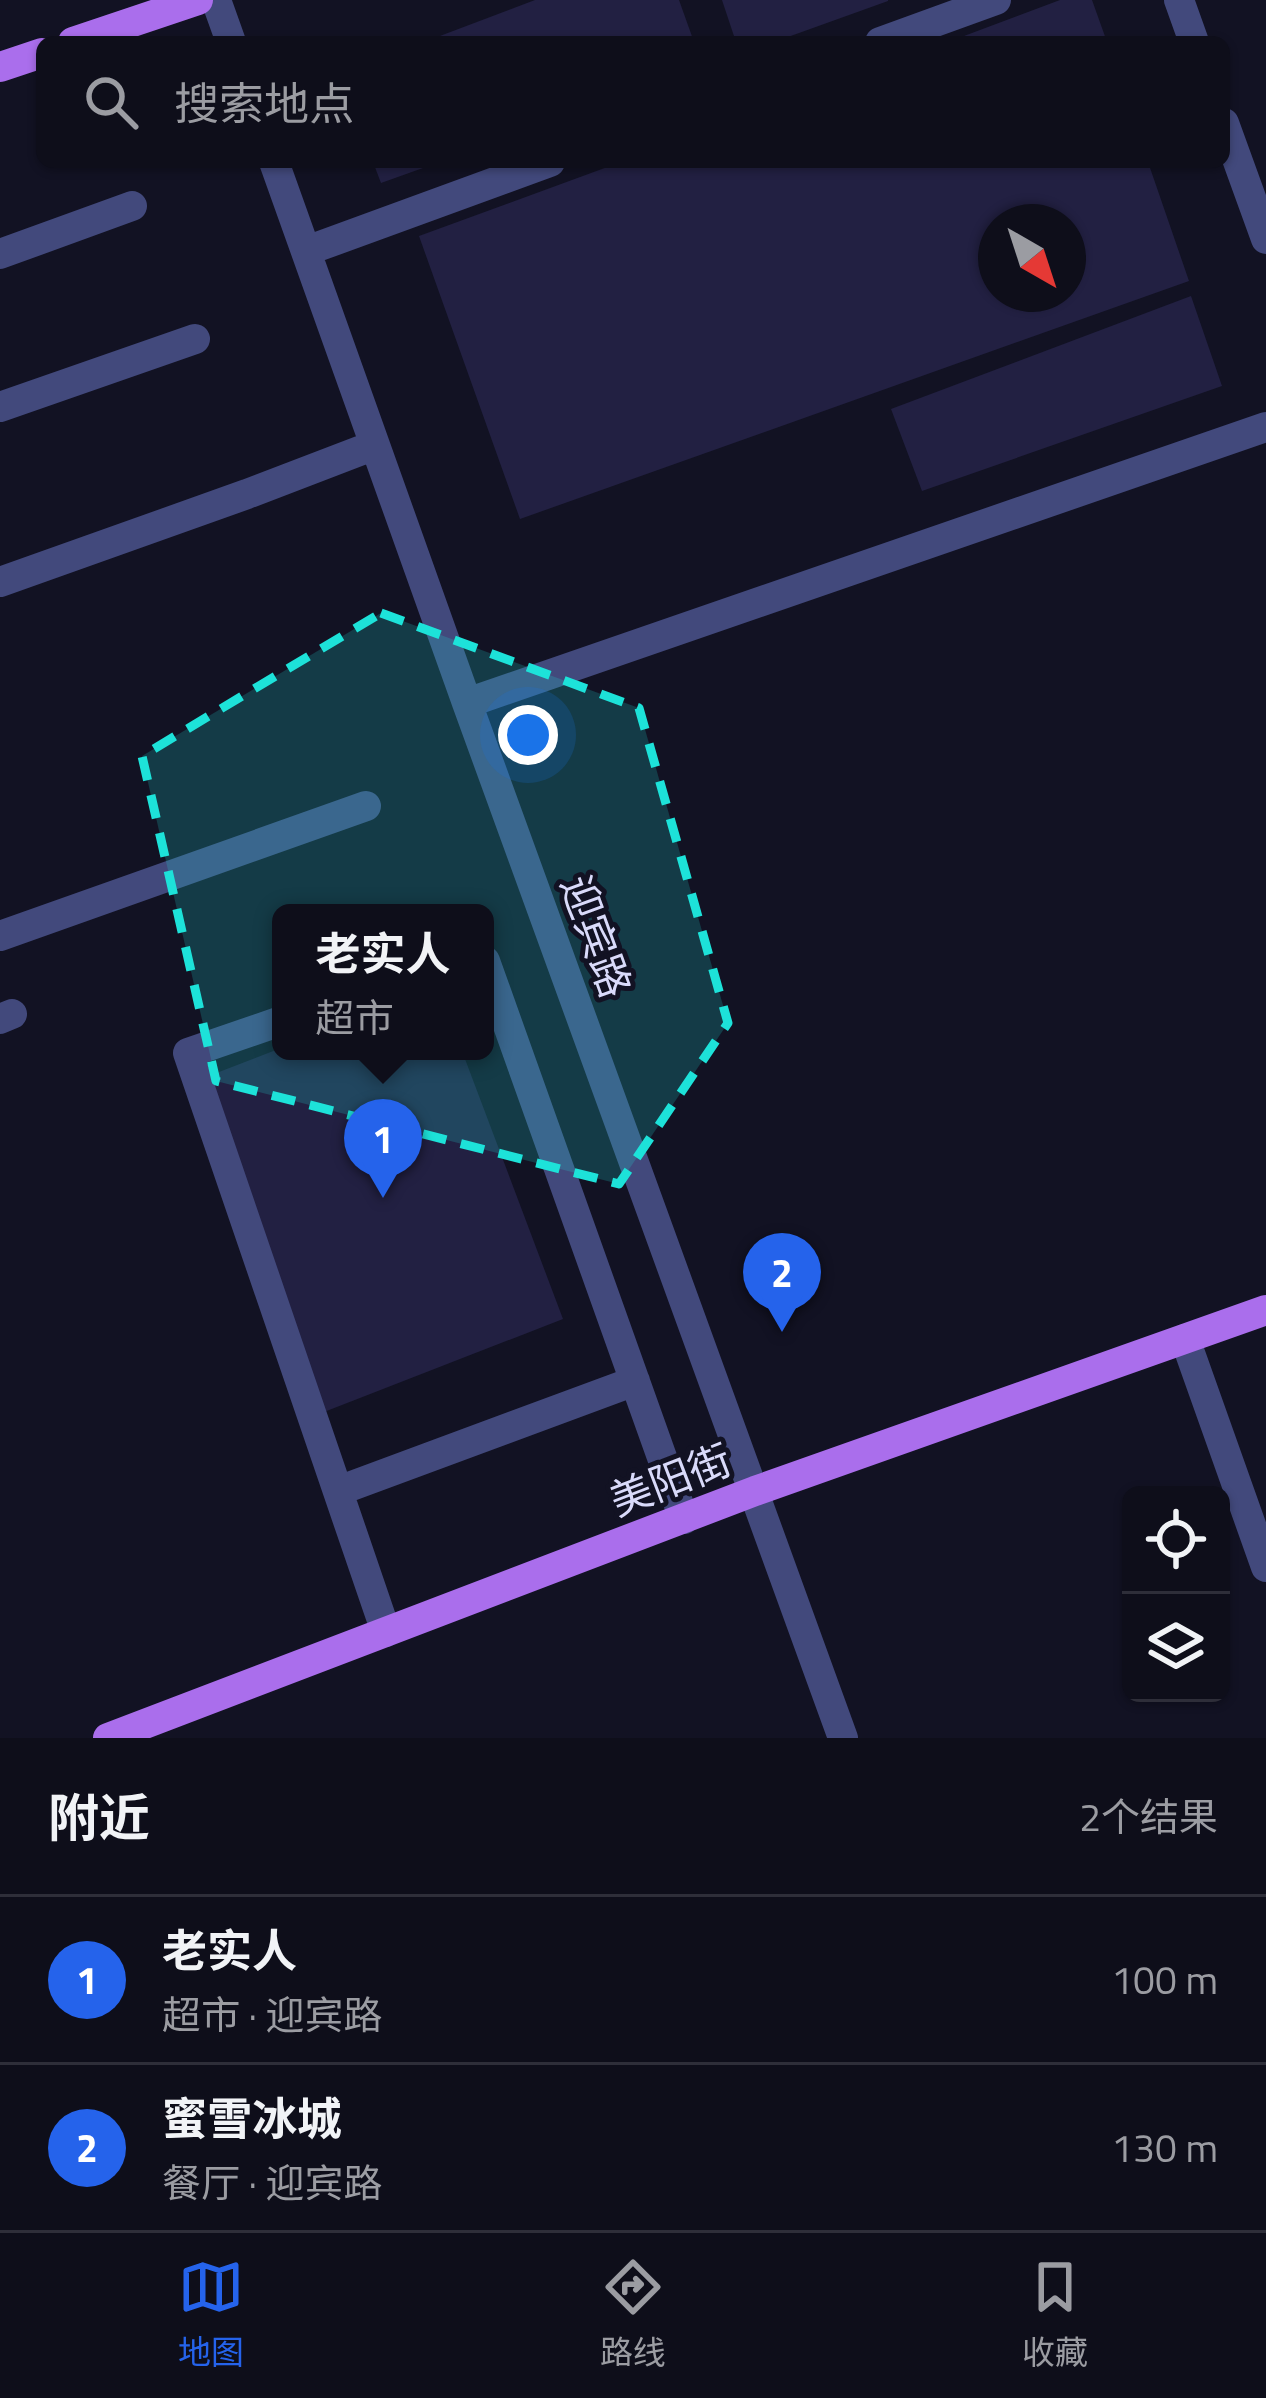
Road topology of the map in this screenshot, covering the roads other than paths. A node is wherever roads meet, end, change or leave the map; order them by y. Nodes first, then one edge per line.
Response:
1 (198, 0) edge
2 (216, 0) edge
3 (996, 0) edge
4 (1179, 0) edge
5 (91, 36) edge
6 (229, 36) edge
7 (897, 36) edge
8 (1192, 36) edge
9 (36, 54) edge
10 (0, 67) edge
11 (1230, 137) edge
12 (276, 168) edge
13 (534, 168) edge
14 (132, 206) dead end
15 (1260, 206) edge
16 (1266, 239) edge
17 (306, 251) junction
18 (0, 254) edge
19 (195, 340) dead end
20 (0, 407) edge
21 (1266, 427) edge
22 (374, 445) junction
23 (0, 582) edge
24 (467, 703) junction
25 (366, 806) dead end
26 (0, 936) edge
27 (494, 986) edge
28 (272, 1024) edge
29 (1266, 1310) edge
30 (1185, 1339) junction
31 (635, 1381) junction
32 (338, 1491) junction
33 (755, 1491) junction
34 (684, 1519) junction
35 (1266, 1567) edge
36 (386, 1632) junction
37 (108, 1738) edge
38 (844, 1738) edge

1 - 5 main road
2 - 6 street
3 - 7 street
4 - 8 street
9 - 10 main road
11 - 15 street
12 - 17 street, 迎宾路
13 - 17 street
14 - 18 street
15 - 16 street
17 - 22 street, 迎宾路
19 - 20 street
21 - 24 street
22 - 23 street
22 - 24 street, 迎宾路
24 - 33 street, 迎宾路
25 - 26 street
27 - 31 street
28 - 32 street
29 - 30 main road, 美阳街
30 - 33 main road, 美阳街
30 - 35 street
31 - 32 street
31 - 34 street
32 - 36 street
33 - 34 main road, 美阳街
33 - 38 street, 迎宾路
34 - 36 main road, 美阳街
36 - 37 main road, 美阳街

